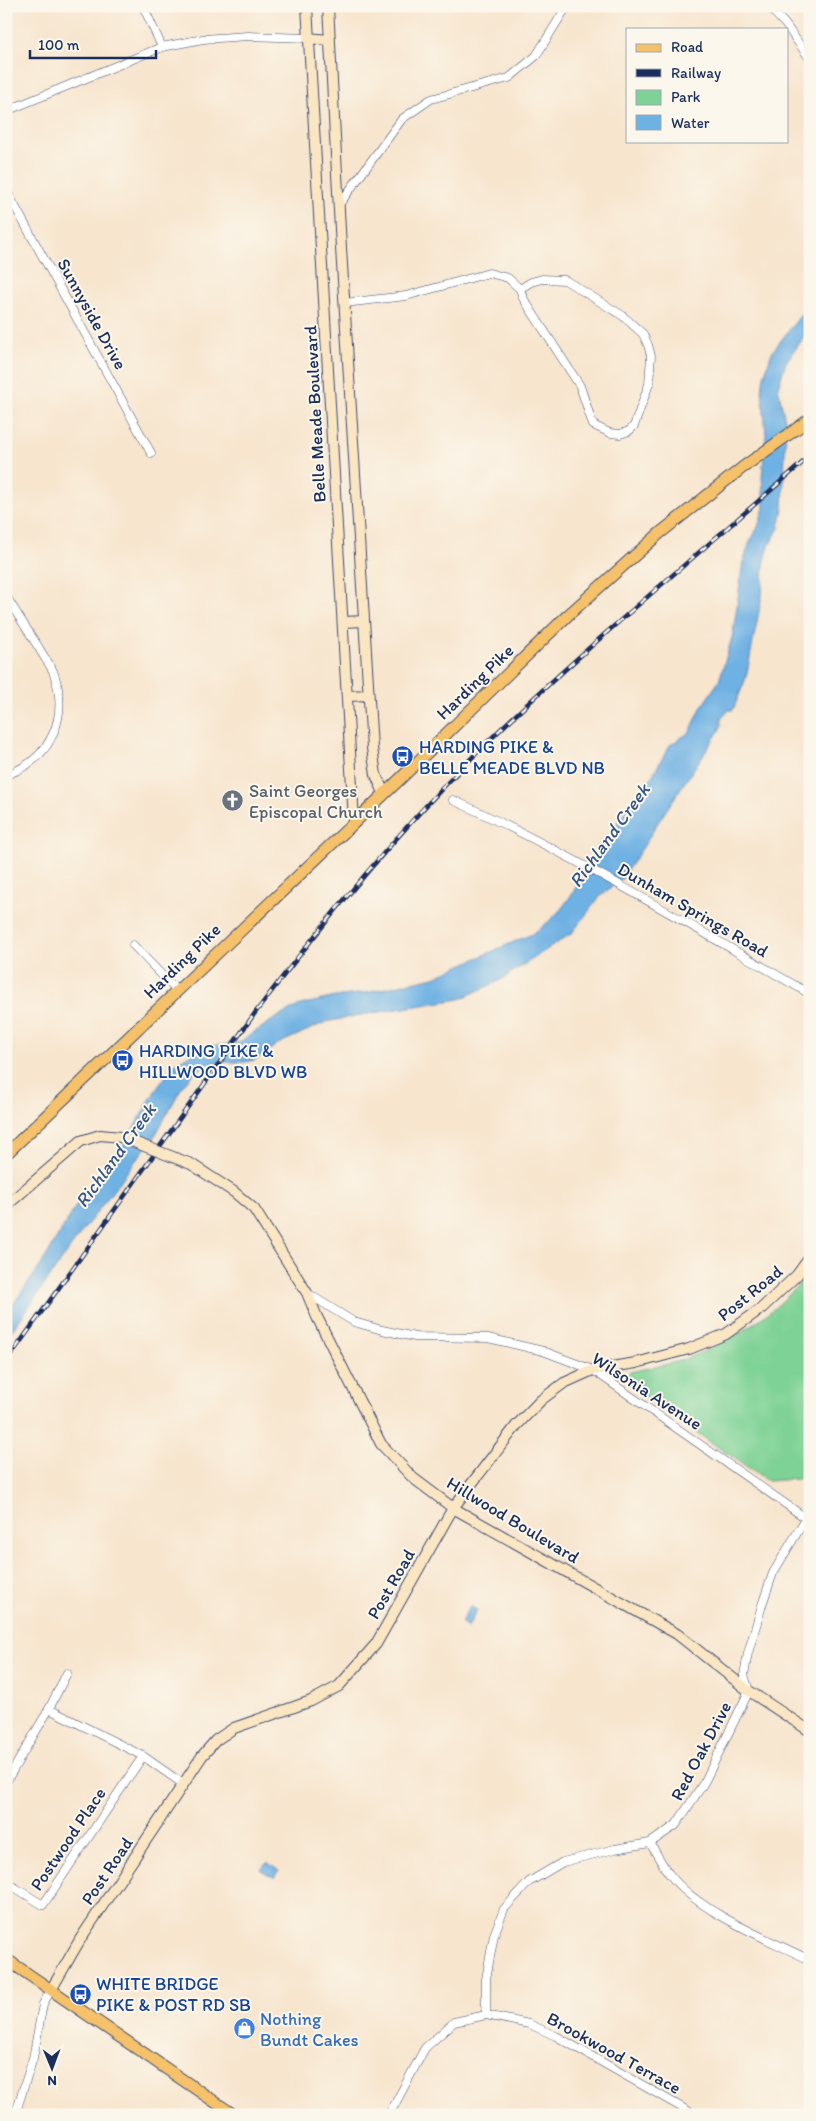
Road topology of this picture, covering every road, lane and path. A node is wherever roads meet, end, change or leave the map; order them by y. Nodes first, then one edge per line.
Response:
1 (143, 6) edge
2 (307, 6) edge
3 (328, 6) edge
4 (567, 6) edge
5 (768, 6) edge
6 (788, 28) edge
7 (788, 28) edge
8 (308, 38) junction
9 (329, 40) junction
10 (162, 47) junction
11 (810, 59) edge
12 (6, 111) edge
13 (6, 190) edge
14 (338, 206) junction
15 (319, 207) junction
16 (520, 289) junction
17 (344, 303) junction
18 (325, 304) junction
19 (806, 422) edge
20 (151, 453) dead end
21 (337, 513) junction
22 (357, 513) junction
23 (6, 596) edge
24 (364, 621) junction
25 (344, 622) junction
26 (368, 695) junction
27 (348, 696) junction
28 (6, 775) edge
29 (384, 793) junction
30 (453, 800) dead end
31 (354, 820) junction
32 (133, 945) dead end
33 (177, 990) junction
34 (810, 994) edge
35 (6, 1154) edge
36 (6, 1206) edge
37 (810, 1257) edge
38 (307, 1293) junction
39 (593, 1370) junction
40 (453, 1508) junction
41 (808, 1519) edge
42 (67, 1673) dead end
43 (750, 1691) junction
44 (49, 1709) junction
45 (810, 1731) edge
46 (143, 1756) junction
47 (6, 1782) edge
48 (183, 1784) junction
49 (650, 1844) junction
50 (6, 1882) edge
51 (6, 1959) edge
52 (810, 1960) edge
53 (51, 1990) junction
54 (486, 2016) junction
55 (15, 2115) edge
56 (234, 2115) edge
57 (389, 2115) edge
58 (695, 2115) edge

1 - 10 street
2 - 8 street, Belle Meade Boulevard
3 - 9 street, Belle Meade Boulevard
4 - 14 street
5 - 6 street
7 - 11 street
8 - 9 street
8 - 10 street
8 - 15 street, Belle Meade Boulevard
9 - 14 street, Belle Meade Boulevard
10 - 12 street
13 - 20 street, Sunnyside Drive
14 - 15 street
14 - 17 street, Belle Meade Boulevard
15 - 18 street, Belle Meade Boulevard
16 - 16 street
16 - 17 street
17 - 18 street
17 - 22 street, Belle Meade Boulevard
18 - 21 street, Belle Meade Boulevard
19 - 29 main road, Harding Pike
21 - 22 street
21 - 25 street, Belle Meade Boulevard
22 - 24 street, Belle Meade Boulevard
23 - 28 street
24 - 25 street
24 - 26 street, Belle Meade Boulevard
25 - 27 street, Belle Meade Boulevard
26 - 27 street
26 - 29 street, Belle Meade Boulevard
27 - 31 street, Belle Meade Boulevard
29 - 31 main road, Harding Pike
30 - 34 street, Dunham Springs Road
31 - 33 main road, Harding Pike
32 - 33 street
33 - 35 main road, Harding Pike
36 - 38 street, Hillwood Boulevard, bridge
37 - 39 street, Post Road
38 - 39 street, Wilsonia Avenue
38 - 40 street, Hillwood Boulevard
39 - 40 street, Post Road
39 - 41 street, Wilsonia Avenue
40 - 43 street, Hillwood Boulevard
40 - 48 street, Post Road
41 - 43 street, Red Oak Drive
42 - 44 street
43 - 45 street, Hillwood Boulevard
43 - 49 street, Red Oak Drive
44 - 46 street
44 - 47 street
46 - 48 street
46 - 50 street, Postwood Place
48 - 53 street, Post Road
49 - 52 street
49 - 54 street, Red Oak Drive
51 - 53 main road
53 - 55 street
53 - 56 main road
54 - 57 street, Brookwood Terrace
54 - 58 street, Brookwood Terrace

